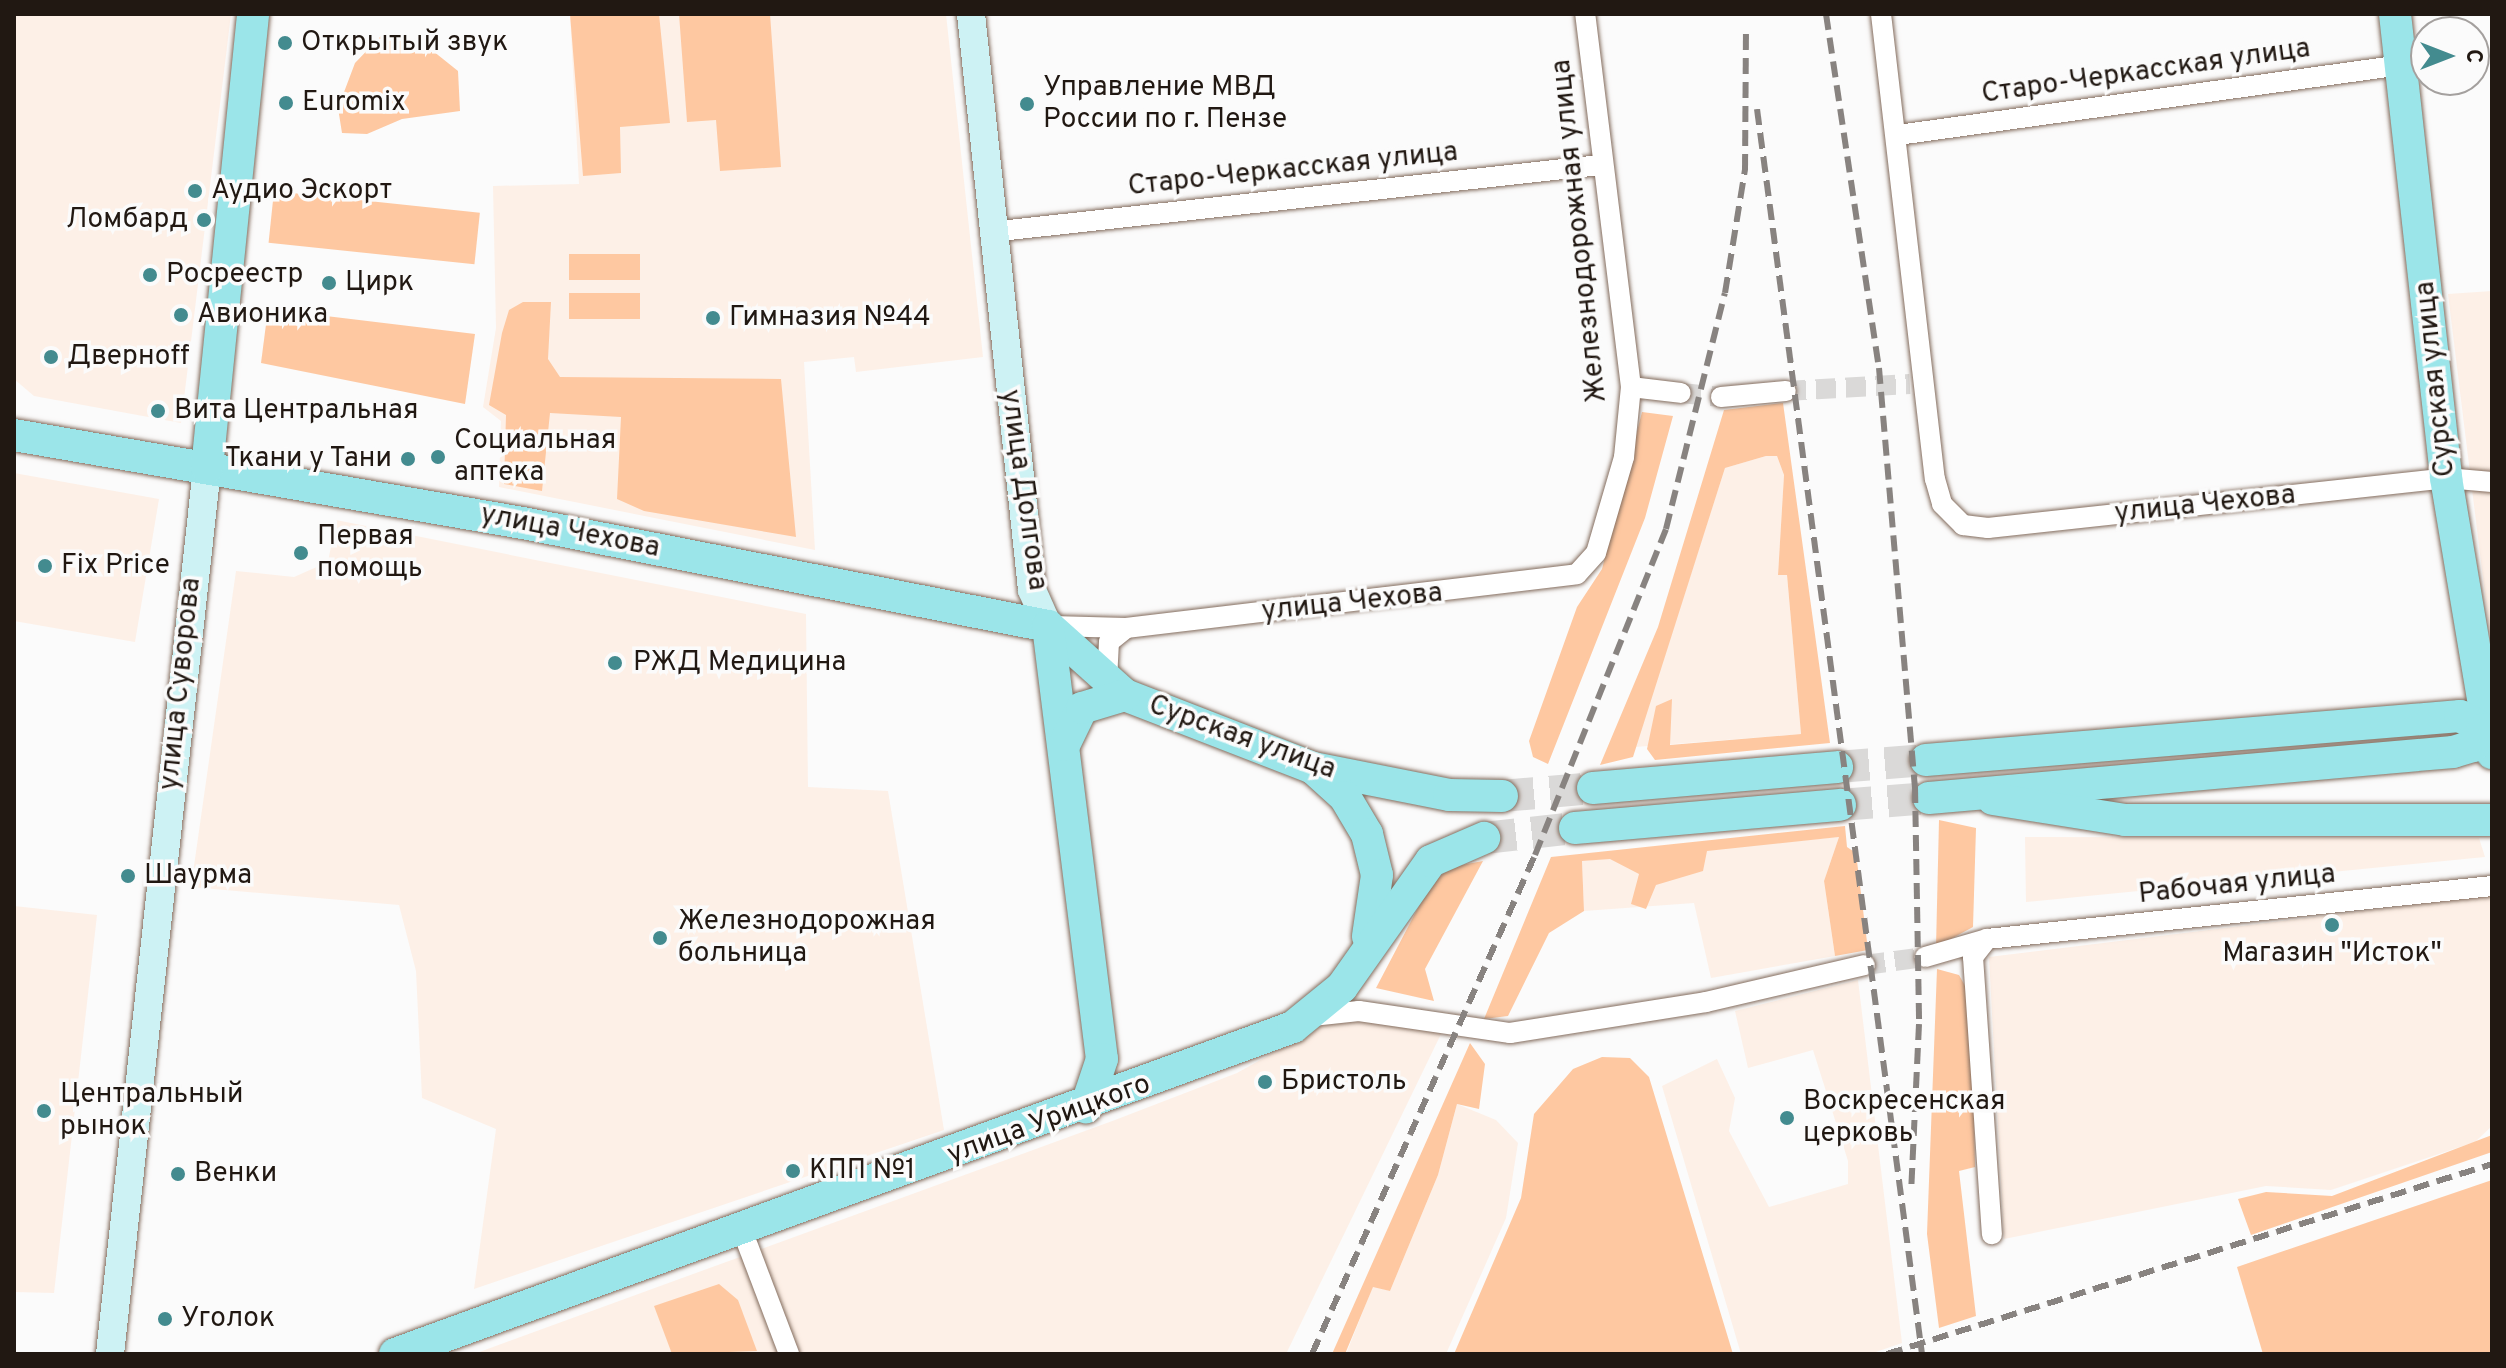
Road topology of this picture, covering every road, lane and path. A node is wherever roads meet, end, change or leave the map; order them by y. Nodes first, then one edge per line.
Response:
1 (253, 14) edge
2 (971, 14) edge
3 (1585, 14) edge
4 (1881, 14) edge
5 (2395, 14) edge
6 (2402, 65) junction
7 (1898, 135) junction
8 (1600, 165) junction
9 (991, 232) junction
10 (1631, 387) junction
11 (1786, 391) tunnel mouth
12 (1681, 393) tunnel mouth
13 (1721, 397) tunnel mouth
14 (14, 435) edge
15 (207, 468) junction
16 (2446, 478) junction
17 (2492, 482) edge
18 (1577, 574) joint
19 (1048, 626) junction
20 (1126, 628) junction
21 (2471, 660) junction
22 (1116, 687) junction
23 (2418, 720) junction
24 (2488, 741) edge
25 (1064, 745) junction
26 (2453, 752) junction
27 (1926, 760) tunnel mouth
28 (1837, 767) tunnel mouth
29 (2492, 767) edge
30 (1313, 768) junction
31 (1593, 788) tunnel mouth
32 (1972, 793) junction
33 (1502, 796) tunnel mouth
34 (1929, 798) tunnel mouth
35 (1840, 805) tunnel mouth
36 (2492, 820) edge
37 (1575, 828) tunnel mouth
38 (1484, 838) tunnel mouth
39 (2492, 886) edge
40 (1987, 939) junction
41 (1925, 957) tunnel mouth
42 (1359, 958) junction
43 (1865, 965) tunnel mouth
44 (1312, 1016) junction
45 (1102, 1059) junction
46 (1146, 1085) junction
47 (1086, 1107) junction
48 (742, 1230) junction
49 (1992, 1234) dead end
50 (110, 1354) edge
51 (395, 1354) edge
52 (789, 1354) edge

1 - 15 main road, улица Суворова
2 - 9 main road, улица Долгова
3 - 8 street, Железнодорожная улица
4 - 7 street
5 - 6 main road, Сурская улица
6 - 7 street, Старо-Черкасская улица
6 - 16 main road, Сурская улица
7 - 16 street, улица Чехова
8 - 9 street, Старо-Черкасская улица
8 - 10 street, Железнодорожная улица
9 - 19 main road, улица Долгова
10 - 12 street
10 - 18 street, Железнодорожная улица
11 - 13 street
14 - 15 main road, улица Чехова
15 - 19 main road, улица Чехова
15 - 50 main road, улица Суворова
16 - 17 street, улица Чехова
16 - 21 main road, Сурская улица
18 - 20 street, улица Чехова
19 - 20 street, улица Чехова
19 - 22 main road, Сурская улица
19 - 25 main road, улица Долгова
20 - 22 street
21 - 23 main road
21 - 24 main road, Сурская улица
22 - 25 main road, Сурская улица
22 - 30 main road, Сурская улица
23 - 24 main road
23 - 27 main road
24 - 26 main road
25 - 45 main road, улица Долгова
26 - 29 main road
26 - 32 main road
28 - 31 main road
30 - 33 main road, Сурская улица
30 - 42 main road
32 - 34 main road
32 - 36 main road
35 - 37 main road
38 - 42 main road
39 - 40 street, Рабочая улица
40 - 41 street, Рабочая улица
40 - 49 street
42 - 44 main road, улица Урицкого
43 - 44 street
44 - 46 main road, улица Урицкого
45 - 46 main road
45 - 47 main road, улица Долгова
46 - 47 main road, улица Урицкого
47 - 48 main road, улица Урицкого
48 - 51 main road, улица Урицкого
48 - 52 street

